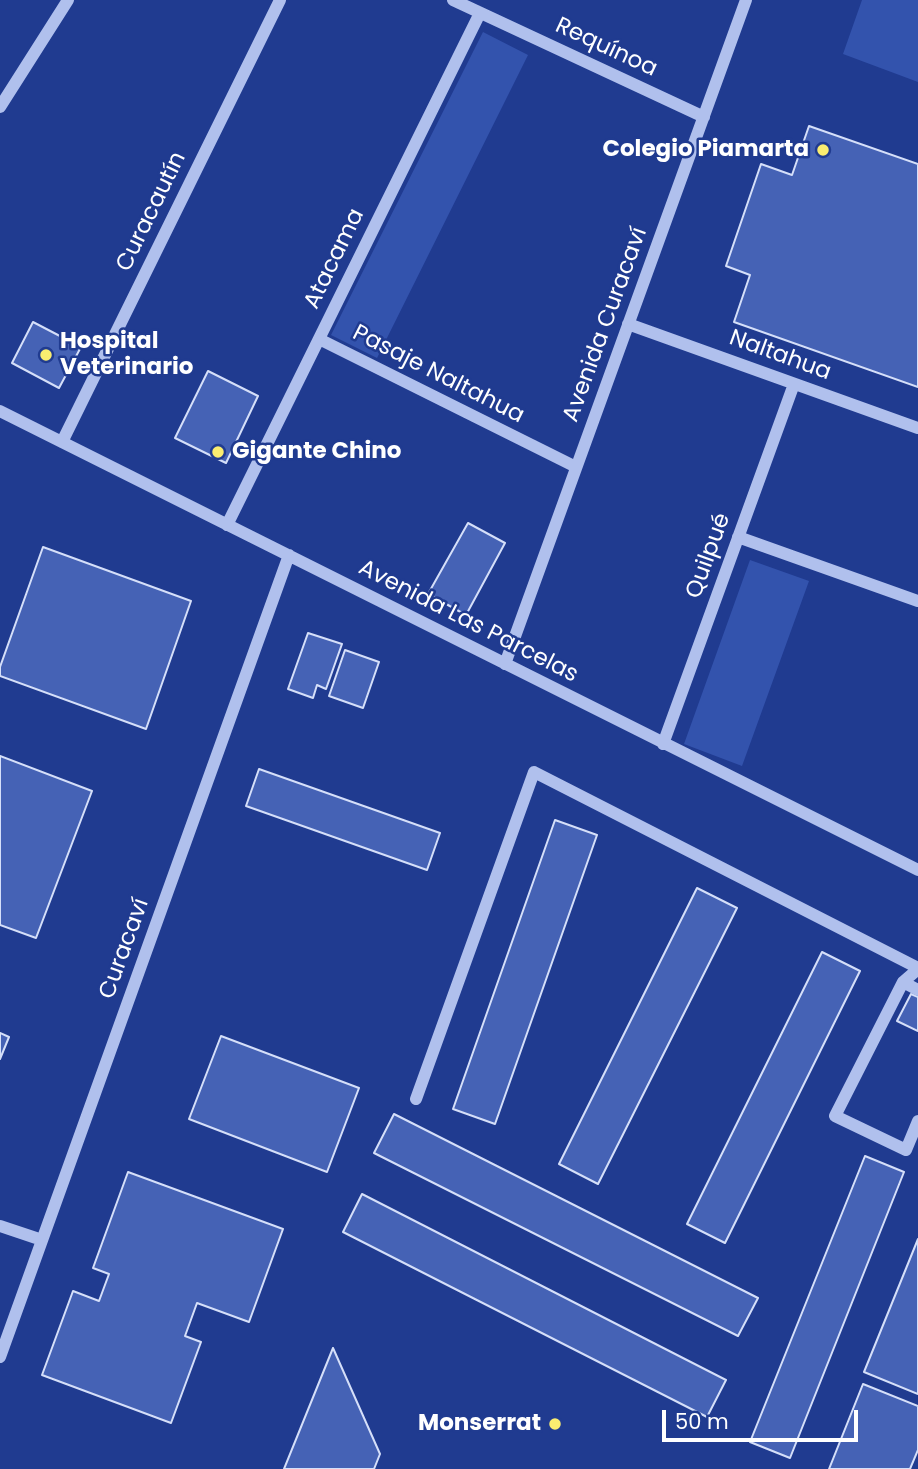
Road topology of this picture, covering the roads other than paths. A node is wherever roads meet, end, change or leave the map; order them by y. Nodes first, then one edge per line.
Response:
1 (68, 0) edge
2 (280, 0) edge
3 (453, 0) edge
4 (746, 0) edge
5 (480, 13) junction
6 (0, 107) edge
7 (704, 117) junction
8 (628, 324) junction
9 (319, 339) junction
10 (794, 384) junction
11 (0, 411) edge
12 (918, 428) edge
13 (62, 442) junction
14 (576, 467) junction
15 (227, 524) junction
16 (738, 537) junction
17 (289, 555) junction
18 (918, 601) edge
19 (505, 663) junction
20 (663, 744) junction
21 (918, 870) edge
22 (918, 968) edge
23 (903, 982) junction
24 (918, 990) edge
25 (416, 1099) dead end
26 (918, 1121) edge
27 (0, 1226) edge
28 (42, 1240) junction
29 (0, 1357) edge

1 - 6 street
2 - 13 street, Curacautín
3 - 5 street, Requínoa
4 - 7 street, Avenida Curacaví
5 - 7 street, Requínoa
5 - 9 street, Atacama
7 - 8 street, Avenida Curacaví
8 - 10 street, Naltahua
8 - 14 street, Avenida Curacaví
9 - 14 street, Pasaje Naltahua
9 - 15 street, Atacama
10 - 12 street, Naltahua
10 - 16 street, Quilpué
11 - 13 street, Avenida Las Parcelas
13 - 15 street, Avenida Las Parcelas
14 - 19 street, Avenida Curacaví
15 - 17 street, Avenida Las Parcelas
16 - 18 street
16 - 20 street, Quilpué
17 - 19 street, Avenida Las Parcelas
17 - 28 street, Curacaví
19 - 20 street, Avenida Las Parcelas
20 - 21 street, Avenida Las Parcelas
22 - 23 street
22 - 25 street
23 - 24 street
23 - 26 street
27 - 28 street
28 - 29 street, Curacaví

